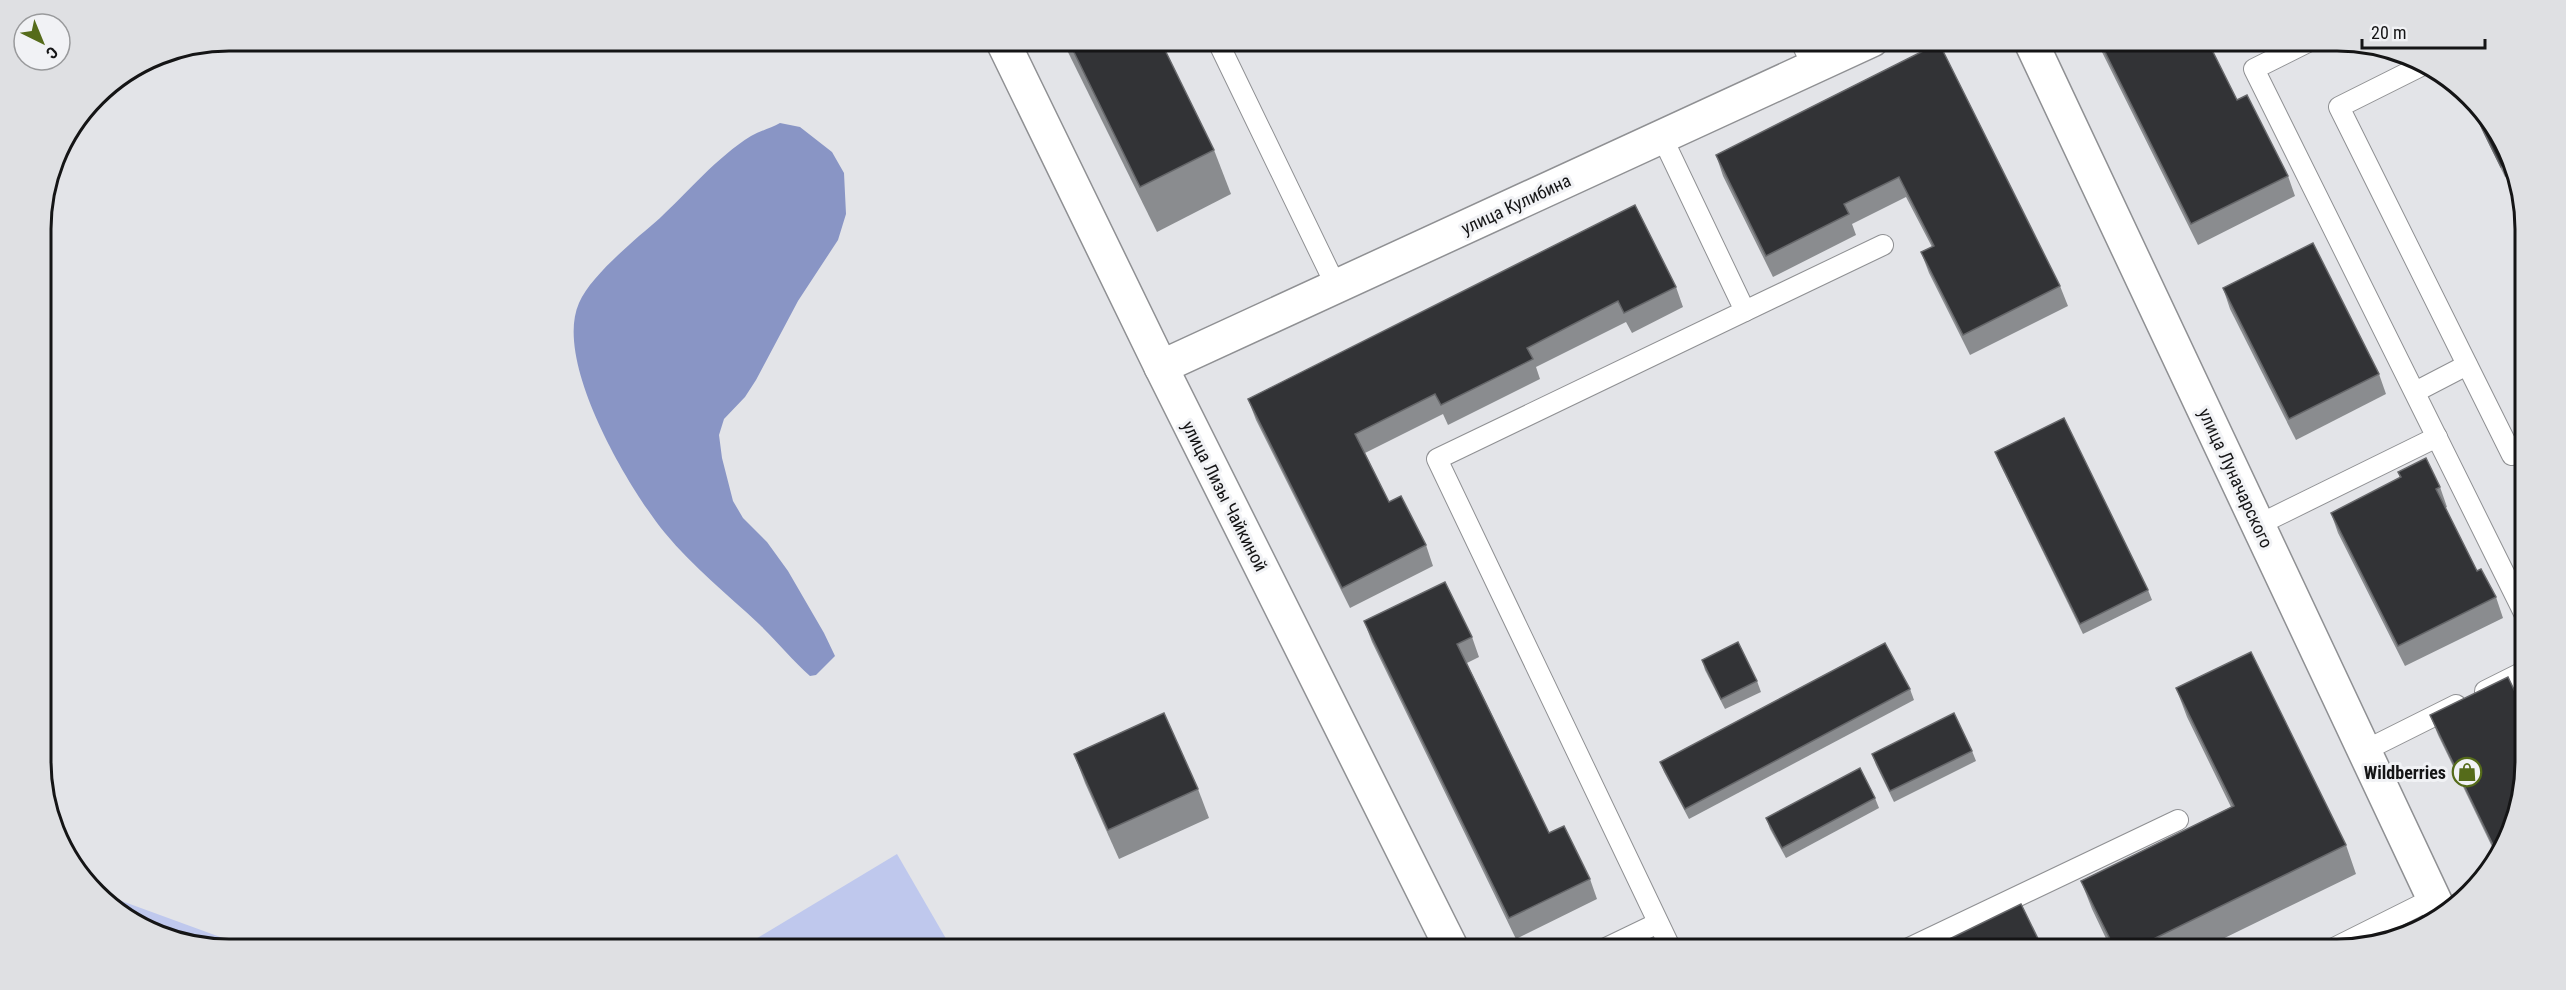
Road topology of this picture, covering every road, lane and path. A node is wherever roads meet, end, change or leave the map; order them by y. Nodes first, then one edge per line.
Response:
1 (1007, 51) edge
2 (1222, 51) edge
3 (2035, 51) edge
4 (2290, 51) edge
5 (1807, 54) edge
6 (2415, 69) edge
7 (1662, 137) junction
8 (1883, 245) dead end
9 (1336, 286) junction
10 (1745, 312) junction
11 (2467, 365) junction
12 (1161, 367) junction
13 (2415, 392) junction
14 (2437, 437) junction
15 (2512, 456) dead end
16 (2258, 525) junction
17 (2515, 595) edge
18 (2515, 676) edge
19 (2364, 751) junction
20 (2178, 820) dead end
21 (2438, 907) edge
22 (1658, 923) junction
23 (2363, 937) edge
24 (1447, 939) edge
25 (1625, 939) edge
26 (1666, 939) edge
27 (1928, 939) edge

1 - 12 street, улица Лизы Чайкиной
2 - 9 lane
3 - 16 street, улица Луначарского
4 - 13 lane
5 - 7 street, улица Кулибина
6 - 11 lane
7 - 9 street, улица Кулибина
7 - 10 lane
8 - 10 lane
9 - 12 street, улица Кулибина
10 - 22 lane
11 - 13 lane
11 - 15 lane
12 - 24 street, улица Лизы Чайкиной
13 - 14 lane
14 - 16 lane
14 - 17 lane
16 - 19 street, улица Луначарского
18 - 19 lane
19 - 21 street, улица Луначарского
20 - 27 lane
21 - 23 lane
22 - 25 lane
22 - 26 lane

